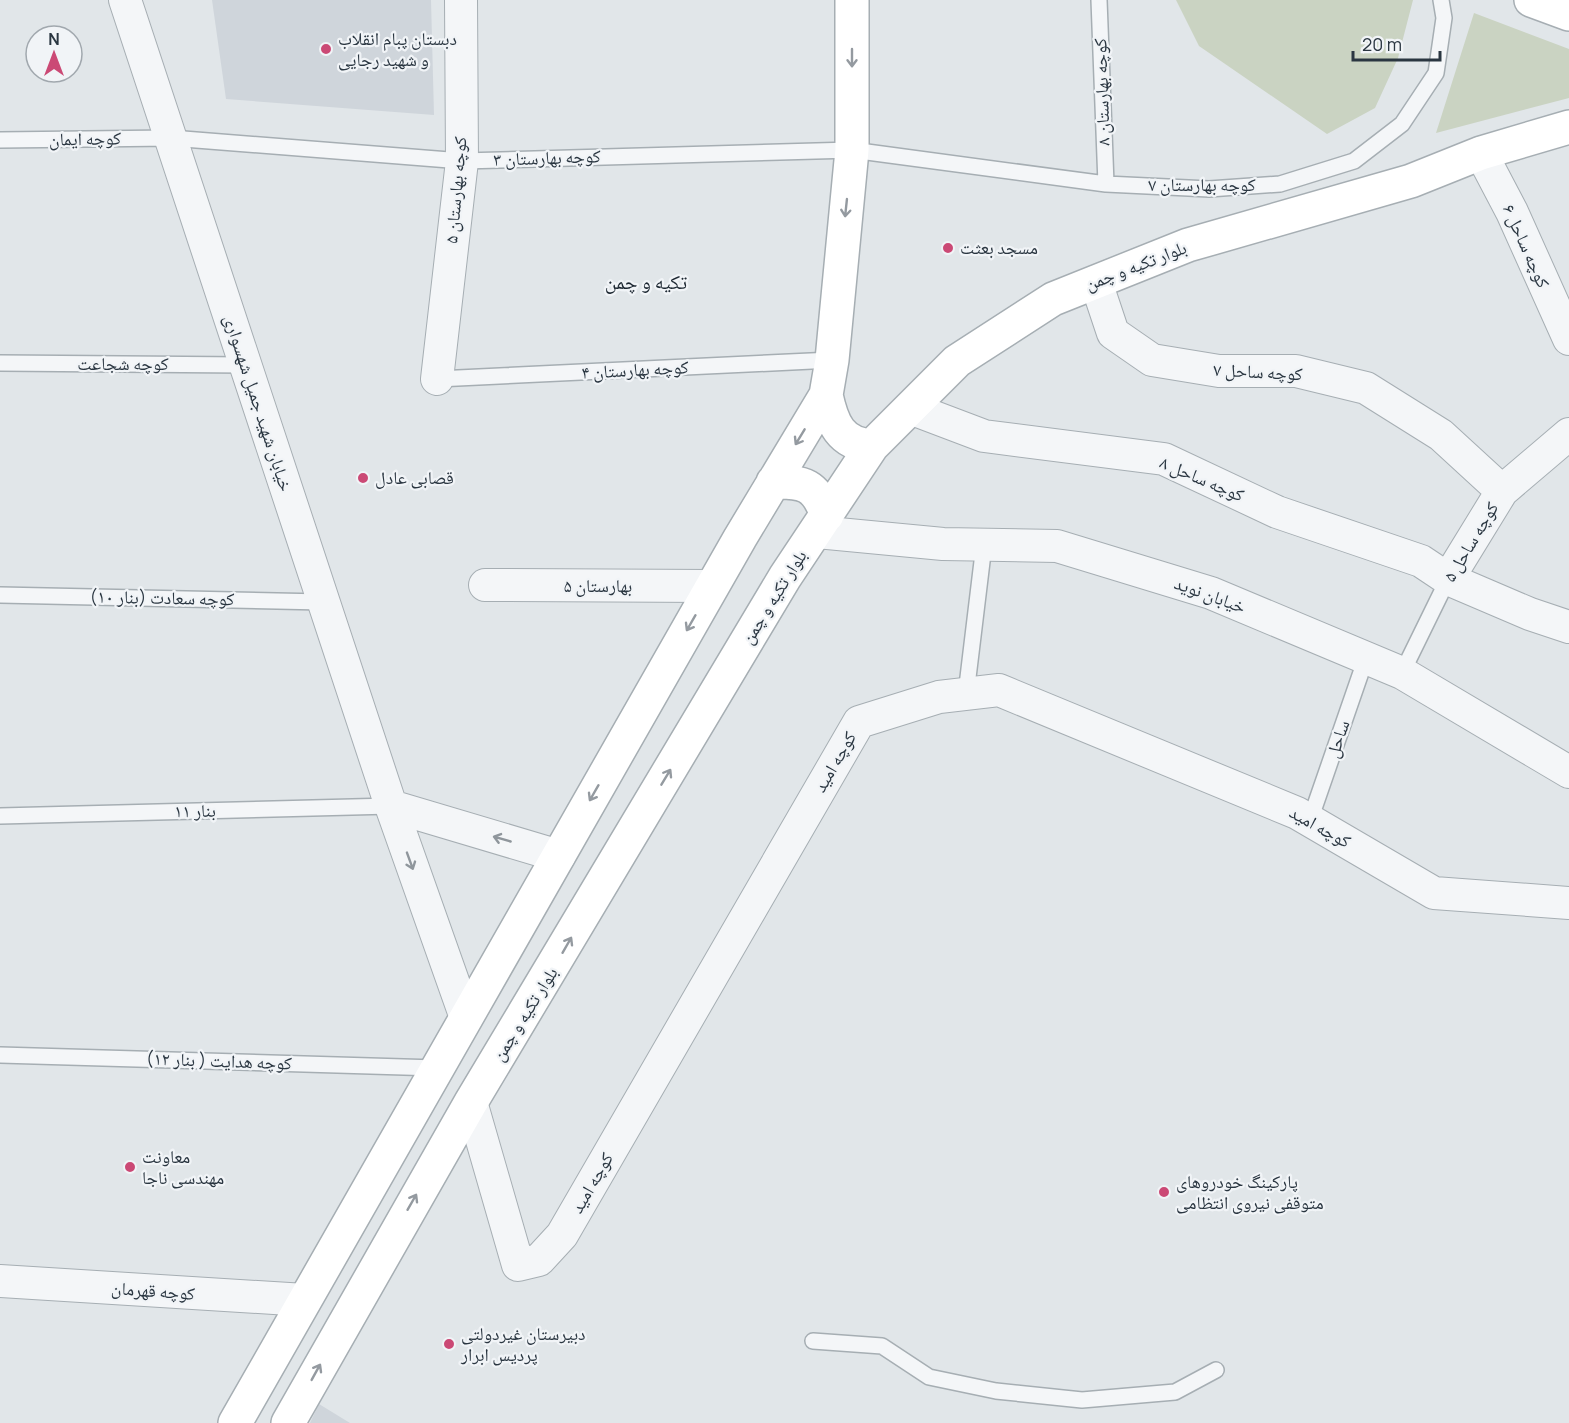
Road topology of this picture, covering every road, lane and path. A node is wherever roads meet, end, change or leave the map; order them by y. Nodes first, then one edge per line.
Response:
1 (125, 0) edge
2 (461, 0) edge
3 (852, 0) edge
4 (1099, 0) edge
5 (1441, 0) edge
6 (1532, 0) edge
7 (1569, 14) edge
8 (1569, 127) edge
9 (171, 138) junction
10 (0, 140) edge
11 (852, 150) junction
12 (1481, 153) junction
13 (462, 161) junction
14 (1106, 184) junction
15 (1096, 282) junction
16 (1569, 339) edge
17 (832, 360) junction
18 (0, 363) edge
19 (245, 365) junction
20 (437, 379) joint
21 (826, 395) junction
22 (910, 408) junction
23 (1569, 434) edge
24 (872, 446) junction
25 (773, 482) junction
26 (1502, 491) junction
27 (822, 523) junction
28 (984, 545) junction
29 (1448, 579) junction
30 (485, 585) dead end
31 (712, 586) junction
32 (0, 595) edge
33 (323, 602) junction
34 (1569, 627) edge
35 (1366, 658) junction
36 (1401, 673) junction
37 (966, 694) junction
38 (1569, 772) edge
39 (391, 806) junction
40 (0, 816) edge
41 (1310, 820) junction
42 (558, 855) junction
43 (1569, 903) edge
44 (466, 1018) junction
45 (0, 1055) edge
46 (437, 1068) junction
47 (471, 1102) junction
48 (0, 1281) edge
49 (305, 1300) junction
50 (813, 1341) dead end
51 (1216, 1370) dead end
52 (235, 1423) edge
53 (288, 1423) edge

1 - 9 street, خیابان شهید جمیل شهسواری
2 - 13 street, کوچه بهارستان ۵
3 -> 11 main road
4 - 14 lane, کوچه بهارستان ۸
5 - 14 lane, کوچه بهارستان ۷
6 - 7 main road
8 - 12 main road, بلوار تکیه و چمن
9 - 10 lane, کوچه ایمان
9 - 13 lane, کوچه بهارستان ۳
9 - 19 street, خیابان شهید جمیل شهسواری
11 - 13 lane, کوچه بهارستان ۳
11 - 14 lane, کوچه بهارستان ۷
11 -> 17 main road
12 - 15 main road, بلوار تکیه و چمن
12 - 16 street, کوچه ساحل ۶
13 - 20 street, کوچه بهارستان ۵
15 - 22 main road, بلوار تکیه و چمن
15 - 26 street, کوچه ساحل ۷
17 - 20 lane, کوچه بهارستان ۴
17 - 21 main road
18 - 19 lane, کوچه شجاعت
19 - 33 street, خیابان شهید جمیل شهسواری
21 - 24 main road
21 -> 25 main road
22 - 24 main road, بلوار تکیه و چمن
22 - 29 street, کوچه ساحل ۸
23 - 26 street, کوچه ساحل ۵
24 - 27 main road, بلوار تکیه و چمن
25 - 27 main road
25 - 31 main road
26 - 29 street, کوچه ساحل ۵
27 - 28 street, خیابان نوید
47 -> 27 main road, بلوار تکیه و چمن
28 - 35 street, خیابان نوید
28 - 37 lane
29 - 34 street, کوچه ساحل ۸
29 - 36 lane, کوچه ساحل ۵
30 - 31 street, بهارستان ۵
31 -> 42 main road
32 - 33 lane, کوچه سعادت (بنار ۱۰)
33 - 39 street, خیابان شهید جمیل شهسواری
35 - 36 street, خیابان نوید
35 - 41 lane, ساحل
36 - 38 street, خیابان نوید
37 - 41 street, کوچه امید
37 - 47 street, کوچه امید
39 - 40 lane, بنار ۱۱
42 -> 39 street
39 -> 44 street, خیابان شهید جمیل شهسواری
41 - 43 street, کوچه امید
42 - 44 main road
44 - 46 main road
45 - 46 lane, کوچه هدایت ( بنار ۱۲)
46 - 49 main road
53 -> 47 main road, بلوار تکیه و چمن
48 - 49 street, کوچه قهرمان
49 - 52 main road
50 - 51 lane

